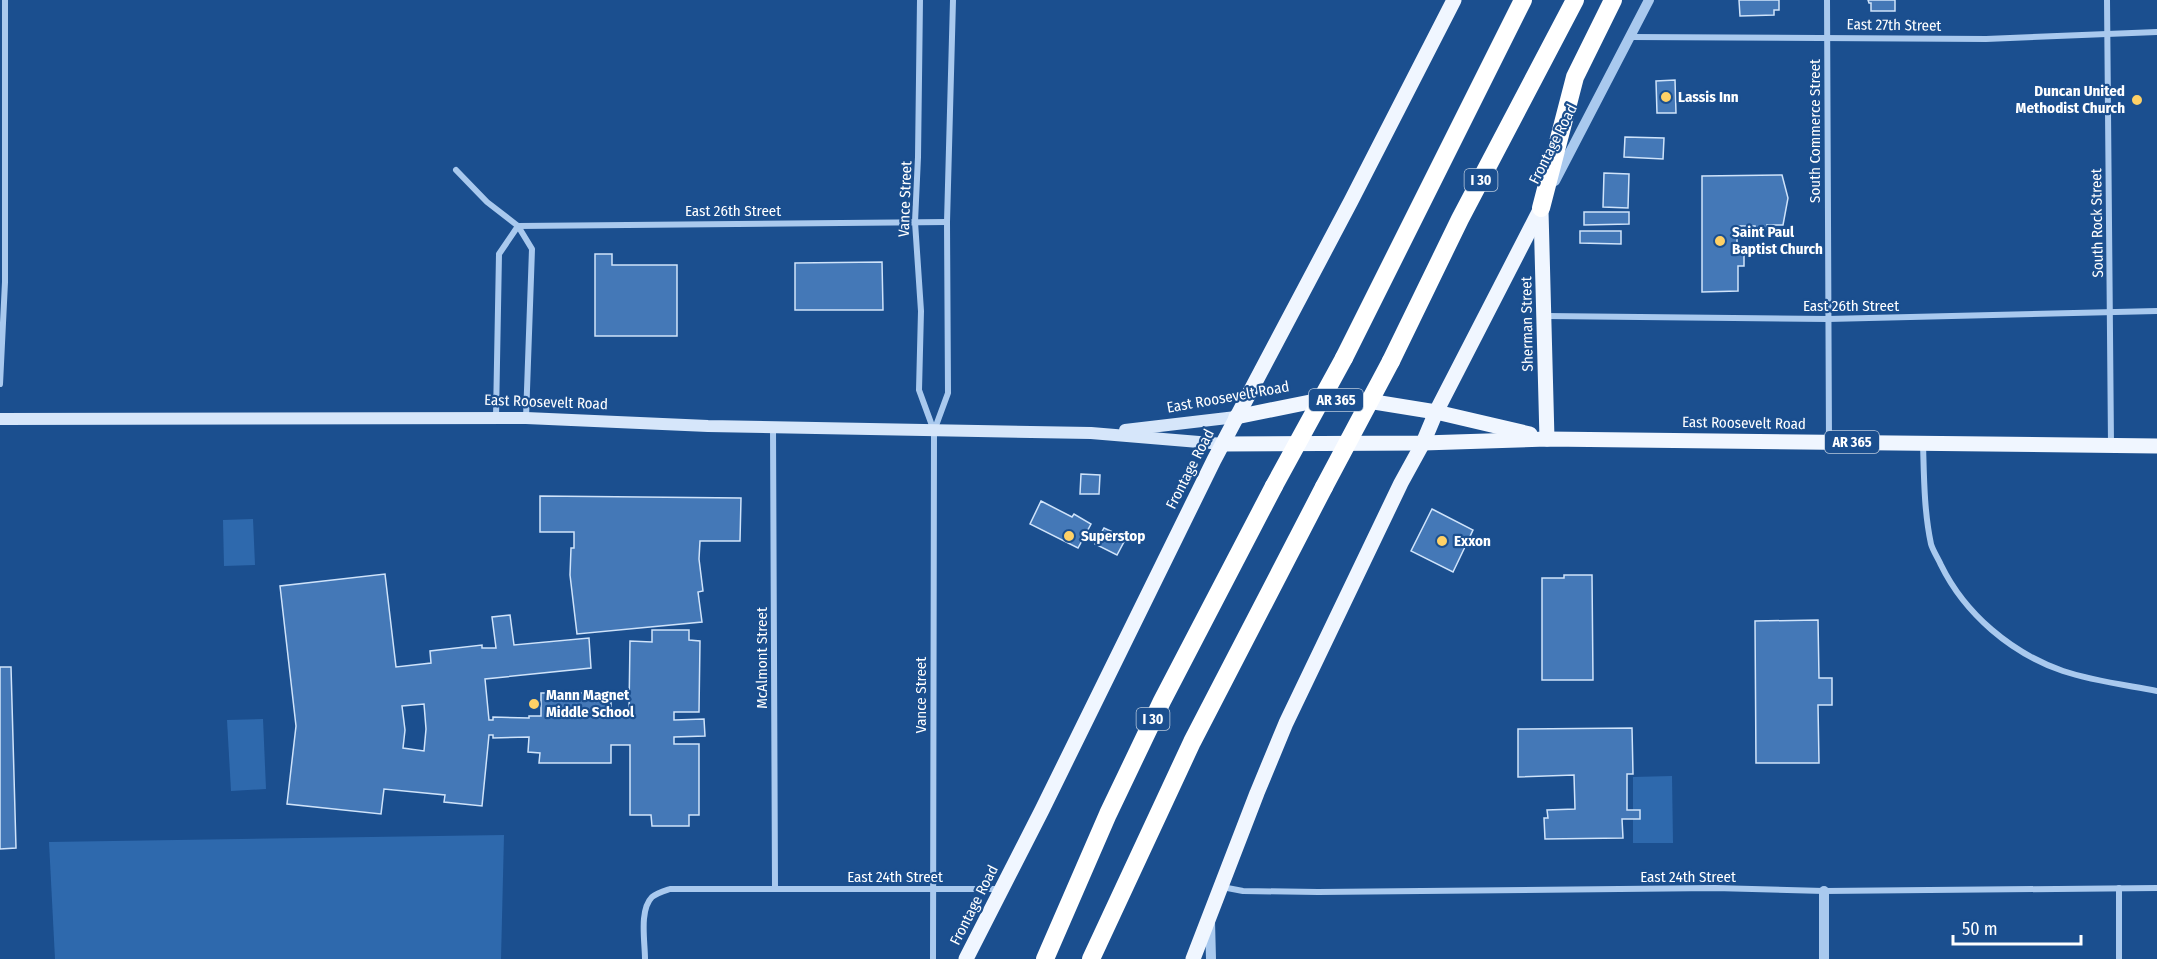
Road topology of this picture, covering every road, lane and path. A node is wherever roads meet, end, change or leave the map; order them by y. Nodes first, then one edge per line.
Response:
1 (5, 0) edge
2 (920, 0) edge
3 (953, 0) edge
4 (1454, 0) edge
5 (1522, 0) edge
6 (1575, 0) edge
7 (1613, 0) edge
8 (1649, 0) edge
9 (1827, 0) edge
10 (2107, 0) edge
11 (2157, 32) edge
12 (2107, 33) junction
13 (1827, 36) junction
14 (1630, 37) junction
15 (456, 170) dead end
16 (1541, 208) junction
17 (915, 222) junction
18 (947, 222) junction
19 (518, 226) junction
20 (2157, 311) edge
21 (2110, 314) junction
22 (1545, 316) junction
23 (1828, 319) junction
24 (1, 327) edge
25 (0, 384) edge
26 (1436, 412) junction
27 (496, 417) junction
28 (525, 417) junction
29 (1236, 417) junction
30 (0, 419) edge
31 (773, 427) junction
32 (934, 431) junction
33 (1091, 434) junction
34 (1547, 439) junction
35 (1829, 442) junction
36 (1423, 443) junction
37 (1923, 443) junction
38 (1223, 444) junction
39 (2111, 445) junction
40 (2157, 446) edge
41 (2157, 691) edge
42 (1220, 887) junction
43 (775, 888) junction
44 (2119, 888) junction
45 (2157, 888) edge
46 (932, 889) junction
47 (1002, 889) junction
48 (1824, 891) junction
49 (1210, 915) junction
50 (645, 959) edge
51 (933, 959) edge
52 (966, 959) edge
53 (1045, 959) edge
54 (1091, 959) edge
55 (1193, 959) edge
56 (1211, 959) edge
57 (1824, 959) edge
58 (2119, 959) edge

1 - 24 street
2 - 17 street, Vance Street
3 - 18 street, Vance Street
4 - 29 main road, Frontage Road
5 - 53 highway, I 30, bridge
6 - 54 highway, I 30, bridge
7 - 16 highway
8 - 14 street, Frontage Road
9 - 13 street, South Commerce Street
10 - 12 street, South Rock Street
11 - 12 street, East 27th Street
12 - 13 street, East 27th Street
12 - 21 street, South Rock Street
13 - 14 street, East 27th Street
13 - 23 street, South Commerce Street
14 - 16 street, Frontage Road
15 - 19 street
16 - 22 main road, Sherman Street
16 - 26 main road, Frontage Road
17 - 18 street, East 26th Street
17 - 19 street, East 26th Street
17 - 32 street, Vance Street
18 - 32 street, Vance Street
19 - 27 street
19 - 28 street
20 - 21 street, East 26th Street
21 - 23 street, East 26th Street
21 - 39 street, South Rock Street
22 - 23 street, East 26th Street
22 - 34 main road, Sherman Street
23 - 35 street, South Commerce Street
24 - 25 street
26 - 29 main road, East Roosevelt Road / AR 365
26 - 34 main road, East Roosevelt Road / AR 365
26 - 36 main road, Frontage Road
27 - 28 main road, East Roosevelt Road / AR 365
27 - 30 main road, East Roosevelt Road / AR 365
28 - 31 main road, East Roosevelt Road / AR 365
29 - 33 main road, East Roosevelt Road / AR 365
29 - 38 main road, Frontage Road
31 - 32 main road, East Roosevelt Road / AR 365
31 - 43 street, McAlmont Street
32 - 33 main road, East Roosevelt Road / AR 365
32 - 46 street, Vance Street
33 - 38 main road, East Roosevelt Road / AR 365
34 - 35 main road, East Roosevelt Road / AR 365
34 - 36 main road, East Roosevelt Road / AR 365
35 - 37 main road, East Roosevelt Road / AR 365
36 - 38 main road, East Roosevelt Road / AR 365
36 - 42 main road, Frontage Road
37 - 39 main road, East Roosevelt Road / AR 365
37 - 41 street
38 - 47 main road, Frontage Road
39 - 40 main road, East Roosevelt Road / AR 365
42 - 48 street, East 24th Street
42 - 49 main road, Frontage Road
43 - 46 street, East 24th Street
43 - 50 street
44 - 45 street, East 24th Street
44 - 48 street, East 24th Street
44 - 58 street
46 - 47 street, East 24th Street
46 - 51 street, Vance Street
47 - 52 main road, Frontage Road
48 - 57 street
49 - 55 main road, Frontage Road
49 - 56 street

